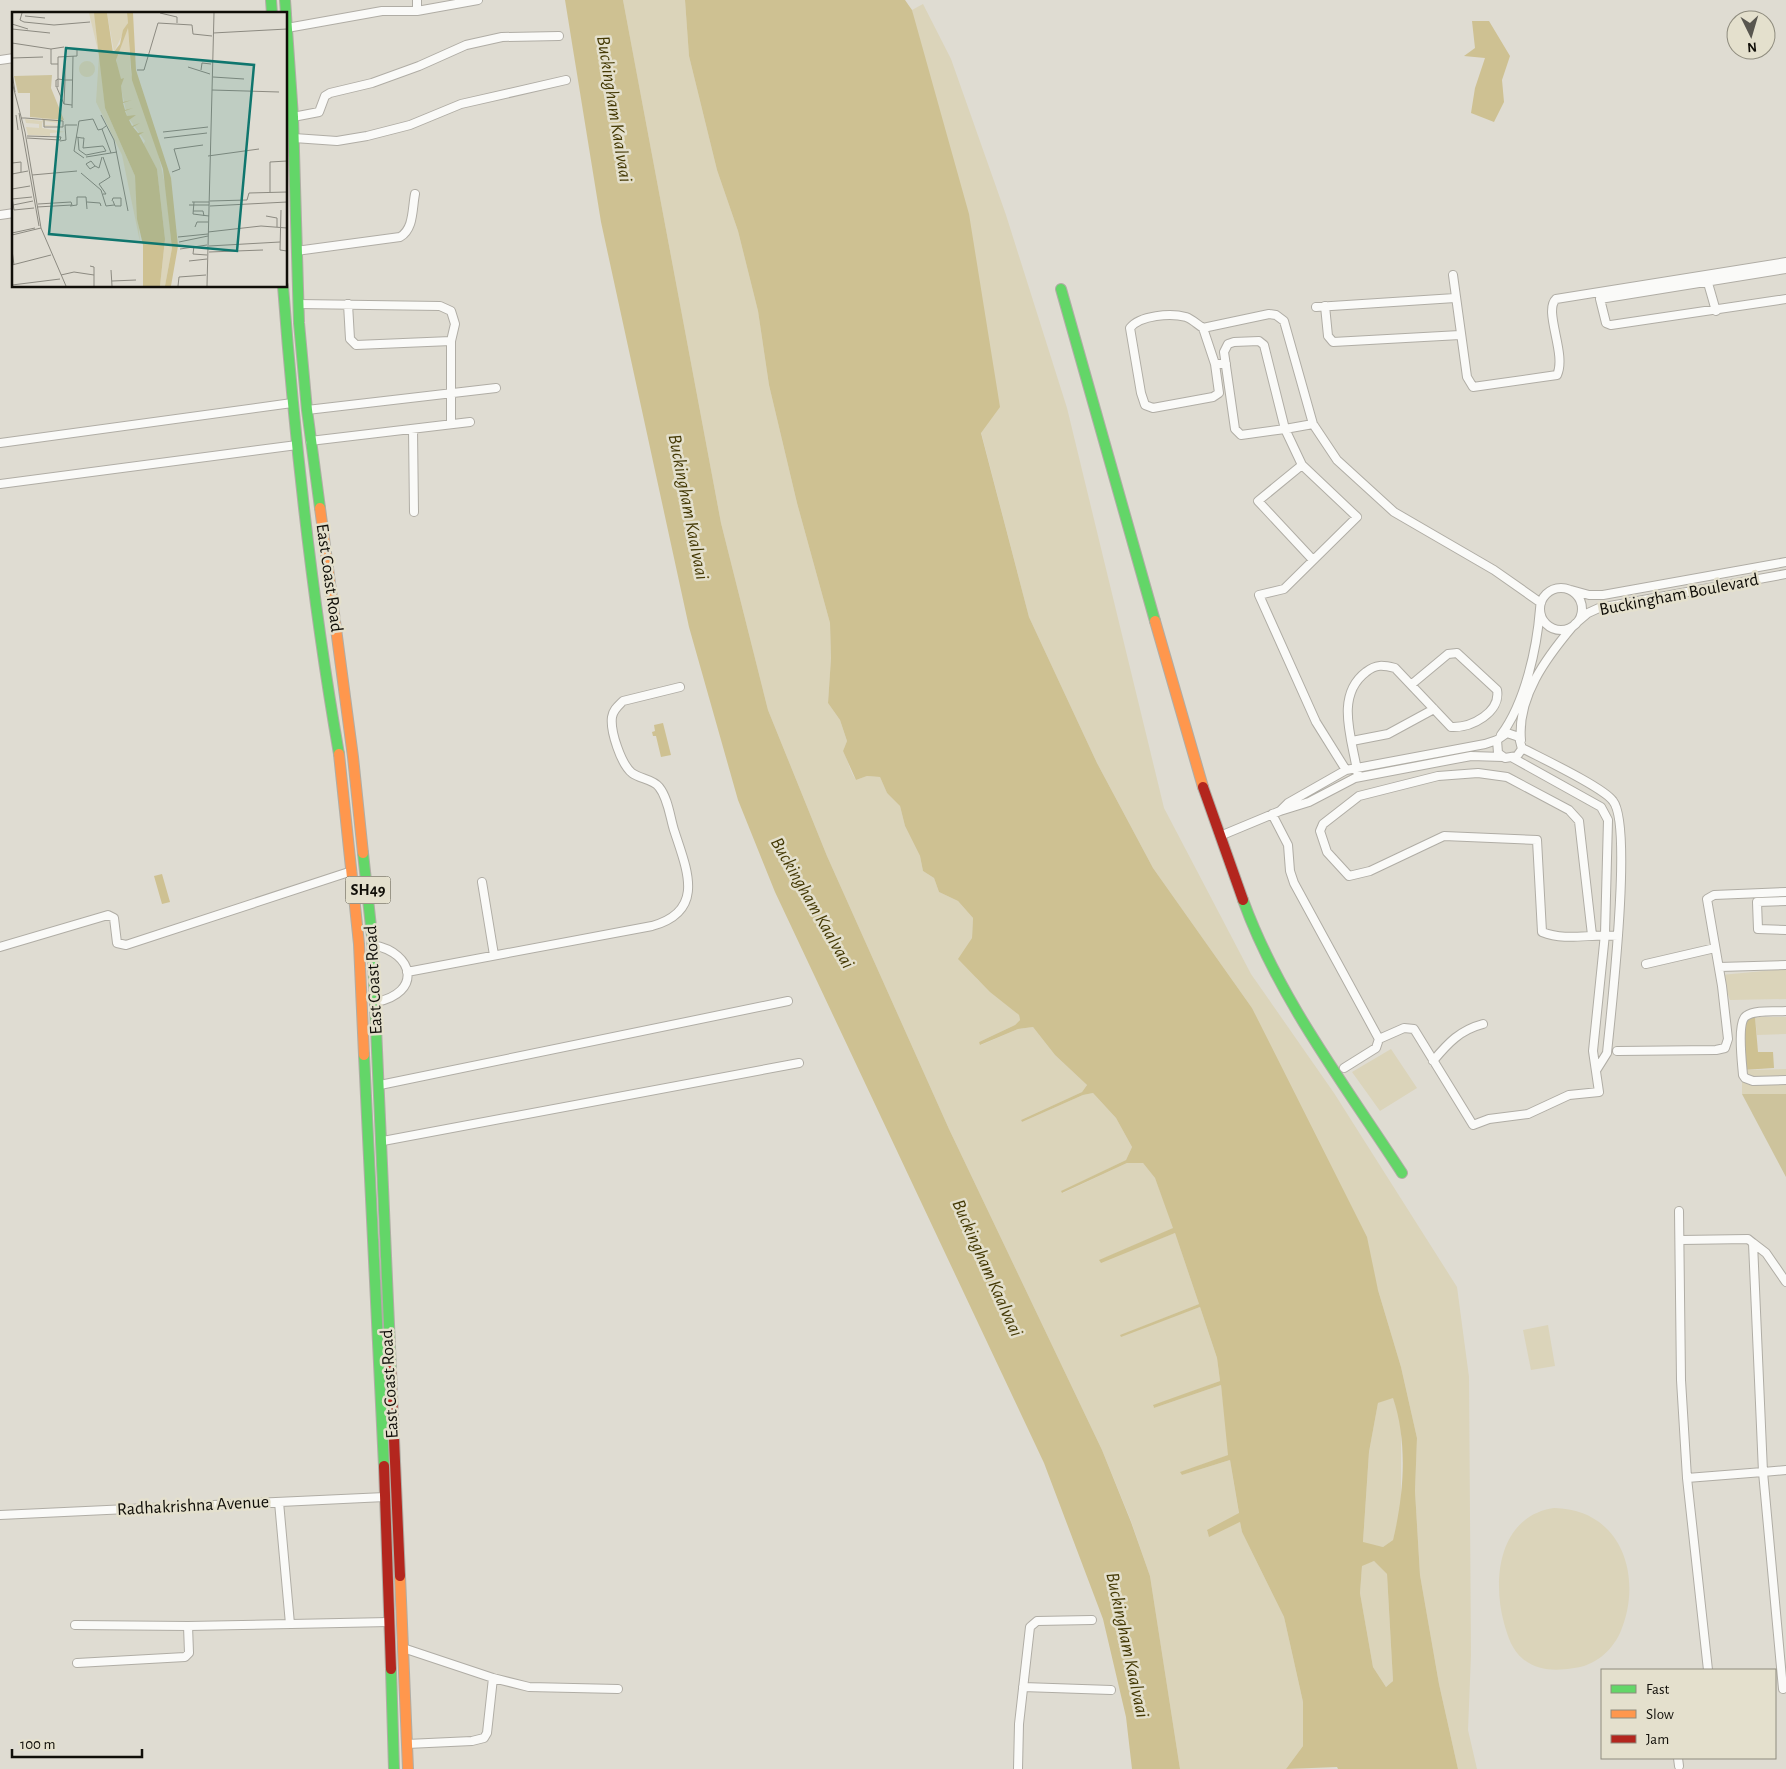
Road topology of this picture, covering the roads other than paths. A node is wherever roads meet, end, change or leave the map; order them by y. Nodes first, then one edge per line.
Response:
1 (417, 0) edge
2 (478, 0) edge
3 (417, 11) junction
4 (288, 28) edge
5 (559, 36) dead end
6 (288, 43) edge
7 (566, 80) dead end
8 (293, 117) junction
9 (294, 138) junction
10 (290, 152) edge
11 (414, 194) dead end
12 (296, 251) junction
13 (1786, 262) edge
14 (1786, 269) edge
15 (1453, 275) dead end
16 (1708, 283) junction
17 (283, 288) edge
18 (1061, 289) dead end
19 (1455, 298) junction
20 (1786, 299) edge
21 (298, 304) junction
22 (348, 304) junction
23 (1716, 311) junction
24 (1203, 328) junction
25 (1460, 335) junction
26 (451, 341) junction
27 (1215, 364) junction
28 (1226, 364) junction
29 (496, 388) dead end
30 (451, 394) junction
31 (292, 404) junction
32 (307, 410) junction
33 (470, 422) dead end
34 (451, 424) junction
35 (1313, 424) junction
36 (413, 429) junction
37 (1286, 429) junction
38 (310, 441) junction
39 (0, 443) edge
40 (297, 445) junction
41 (1302, 465) junction
42 (0, 484) edge
43 (414, 512) dead end
44 (1313, 560) junction
45 (1786, 562) edge
46 (1763, 566) junction
47 (1786, 574) edge
48 (1765, 578) junction
49 (1571, 590) junction
50 (1540, 606) junction
51 (1574, 624) junction
52 (1412, 684) junction
53 (680, 687) dead end
54 (1434, 709) junction
55 (1499, 739) junction
56 (1352, 741) junction
57 (1521, 744) junction
58 (1504, 757) junction
59 (1513, 758) junction
60 (1556, 766) junction
61 (1357, 767) junction
62 (1346, 770) junction
63 (1358, 777) junction
64 (1548, 778) junction
65 (1280, 811) junction
66 (1272, 814) junction
67 (1220, 836) junction
68 (352, 871) junction
69 (482, 882) dead end
70 (1786, 892) edge
71 (1786, 901) edge
72 (1786, 930) edge
73 (1605, 934) junction
74 (1592, 935) junction
75 (1618, 936) junction
76 (373, 944) junction
77 (0, 947) edge
78 (1715, 948) junction
79 (494, 955) junction
80 (1646, 964) dead end
81 (1786, 964) edge
82 (1719, 967) junction
83 (406, 972) junction
84 (788, 1001) dead end
85 (376, 1002) junction
86 (1786, 1012) edge
87 (1483, 1024) dead end
88 (1379, 1039) junction
89 (1617, 1051) dead end
90 (1433, 1061) junction
91 (799, 1063) dead end
92 (1344, 1068) dead end
93 (1597, 1069) junction
94 (1786, 1080) edge
95 (380, 1084) junction
96 (383, 1141) junction
97 (1402, 1173) dead end
98 (1679, 1211) dead end
99 (1681, 1240) junction
100 (1753, 1243) junction
101 (1786, 1282) edge
102 (1786, 1470) edge
103 (1763, 1472) junction
104 (1687, 1478) junction
105 (385, 1497) junction
106 (279, 1502) junction
107 (0, 1515) edge
108 (1092, 1620) dead end
109 (389, 1622) junction
110 (290, 1624) junction
111 (75, 1625) dead end
112 (188, 1626) junction
113 (403, 1648) junction
114 (77, 1663) dead end
115 (1708, 1669) edge
116 (493, 1678) junction
117 (1023, 1687) junction
118 (618, 1689) dead end
119 (1781, 1689) edge
120 (1111, 1690) dead end
121 (407, 1744) junction
122 (394, 1769) edge
123 (408, 1769) edge
124 (1018, 1769) edge

1 - 3 street
2 - 3 street
3 - 4 street
5 - 8 street
6 - 8 main road, East Coast Road / SH49
7 - 9 street
8 - 9 main road, East Coast Road / SH49
9 - 10 main road, East Coast Road / SH49
10 - 12 main road, East Coast Road / SH49
11 - 12 street
12 - 21 main road, East Coast Road / SH49
13 - 25 street
14 - 16 street
15 - 19 street
16 - 23 street
16 - 23 street
17 - 31 main road, East Coast Road / SH49
18 - 67 main road
19 - 25 street
19 - 25 street
20 - 23 street
21 - 22 street
21 - 32 main road, East Coast Road / SH49
22 - 26 street
22 - 26 street
24 - 27 street
24 - 27 street
24 - 35 street
26 - 30 street
27 - 28 street
28 - 37 street
28 - 37 street
29 - 30 street
30 - 32 street
30 - 34 street
31 - 39 street
31 - 40 main road, East Coast Road / SH49
32 - 38 main road, East Coast Road / SH49
33 - 34 street
34 - 36 street
35 - 37 street
35 - 50 street
36 - 38 street
36 - 43 street
37 - 41 street
38 - 76 main road, East Coast Road / SH49
40 - 42 street
40 - 68 main road, East Coast Road / SH49
41 - 44 street
41 - 44 street
44 - 62 street
45 - 46 street, Buckingham Boulevard
46 - 48 street
46 - 49 street, Buckingham Boulevard
47 - 48 street, Buckingham Boulevard
48 - 51 street, Buckingham Boulevard
49 - 50 street, Buckingham Boulevard
49 - 51 street, Buckingham Boulevard
50 - 51 street
50 - 55 street
51 - 57 street, Buckingham Boulevard
52 - 54 street
52 - 54 street
52 - 56 street
53 - 79 street
54 - 56 street
55 - 57 street
55 - 58 street
55 - 61 street
56 - 61 street
57 - 59 street
57 - 60 street
58 - 59 street
58 - 63 street
59 - 64 street
60 - 64 street
60 - 75 street
61 - 62 street
61 - 63 street
62 - 65 street
63 - 65 street
64 - 73 street
65 - 66 street
66 - 67 street
66 - 88 street
67 - 97 main road
68 - 77 street
68 - 105 main road, East Coast Road / SH49
69 - 79 street
70 - 78 street
71 - 72 street
73 - 74 street
73 - 75 street
73 - 93 street
74 - 74 street
75 - 93 street
76 - 83 street
76 - 85 main road, East Coast Road / SH49
78 - 80 street
78 - 82 street
79 - 83 street
81 - 82 street
82 - 89 street
83 - 85 street
84 - 95 street
85 - 95 main road, East Coast Road / SH49
86 - 94 street
87 - 90 street
88 - 90 street
88 - 92 street
90 - 93 street
91 - 96 street
95 - 96 main road, East Coast Road / SH49
96 - 113 main road, East Coast Road / SH49
98 - 99 street
99 - 100 street
99 - 104 street
100 - 101 street
100 - 103 street
102 - 103 street
103 - 104 street
103 - 119 street
104 - 115 street
105 - 106 street, Radhakrishna Avenue
105 - 109 main road, East Coast Road / SH49
106 - 107 street, Radhakrishna Avenue
106 - 110 street
108 - 117 street
109 - 110 street
109 - 122 main road, East Coast Road / SH49
110 - 112 street
111 - 112 street
112 - 114 street
113 - 116 street
113 - 121 main road, East Coast Road / SH49
116 - 118 street
116 - 121 street
117 - 120 street
117 - 124 street
121 - 123 main road, East Coast Road / SH49

